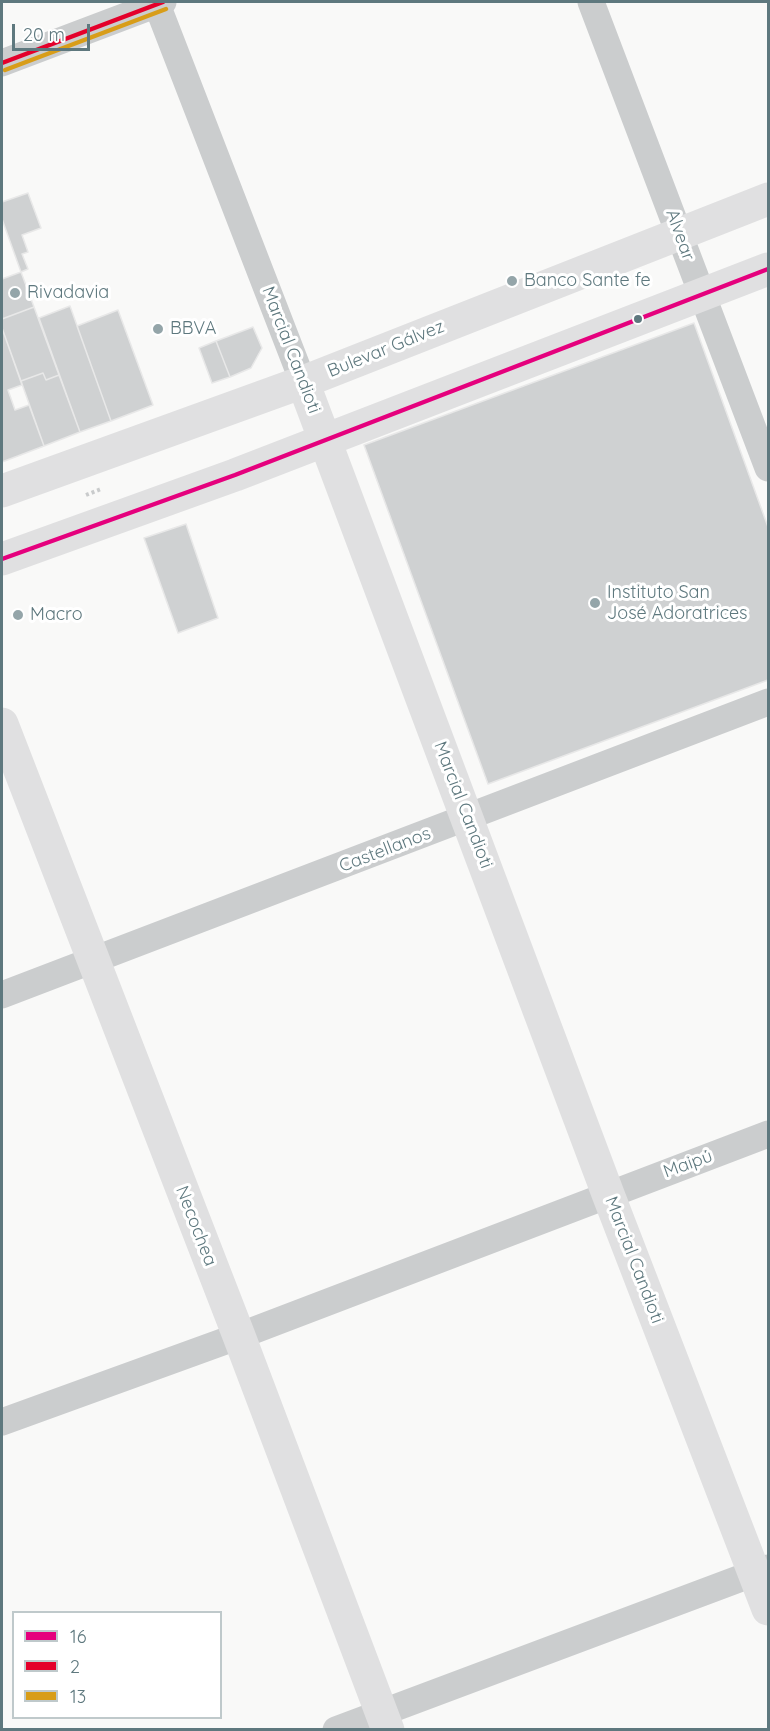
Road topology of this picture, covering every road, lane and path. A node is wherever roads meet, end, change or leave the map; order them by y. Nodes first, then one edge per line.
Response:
1 (159, 2) edge
2 (591, 2) edge
3 (2, 63) edge
4 (768, 199) edge
5 (680, 233) junction
6 (768, 269) edge
7 (704, 294) junction
8 (303, 382) junction
9 (325, 439) junction
10 (768, 468) edge
11 (2, 491) edge
12 (2, 559) edge
13 (768, 702) edge
14 (2, 724) edge
15 (468, 818) junction
16 (94, 961) junction
17 (2, 995) edge
18 (768, 1134) edge
19 (608, 1194) junction
20 (239, 1336) junction
21 (2, 1422) edge
22 (762, 1570) edge
23 (768, 1609) edge
24 (385, 1721) edge
25 (336, 1730) edge

1 - 3 street
1 - 8 street, Marcial Candioti
2 - 5 street, Alvear
4 - 5 main road, Bulevar Gálvez
5 - 7 street, Alvear
5 - 8 main road, Bulevar Gálvez
6 - 7 main road
7 - 9 main road
7 - 10 street, Alvear
8 - 9 main road, Marcial Candioti
8 - 11 main road, Bulevar Gálvez
9 - 12 main road
9 - 15 main road, Marcial Candioti
13 - 15 street, Castellanos
14 - 16 main road, Necochea
15 - 16 street, Castellanos
15 - 19 main road, Marcial Candioti
16 - 17 street, Castellanos
16 - 20 main road, Necochea
18 - 19 street, Maipú
19 - 20 street, Maipú
19 - 22 main road, Marcial Candioti
20 - 21 street, Maipú
20 - 24 main road, Necochea
22 - 23 main road, Marcial Candioti
22 - 24 street
24 - 25 street

